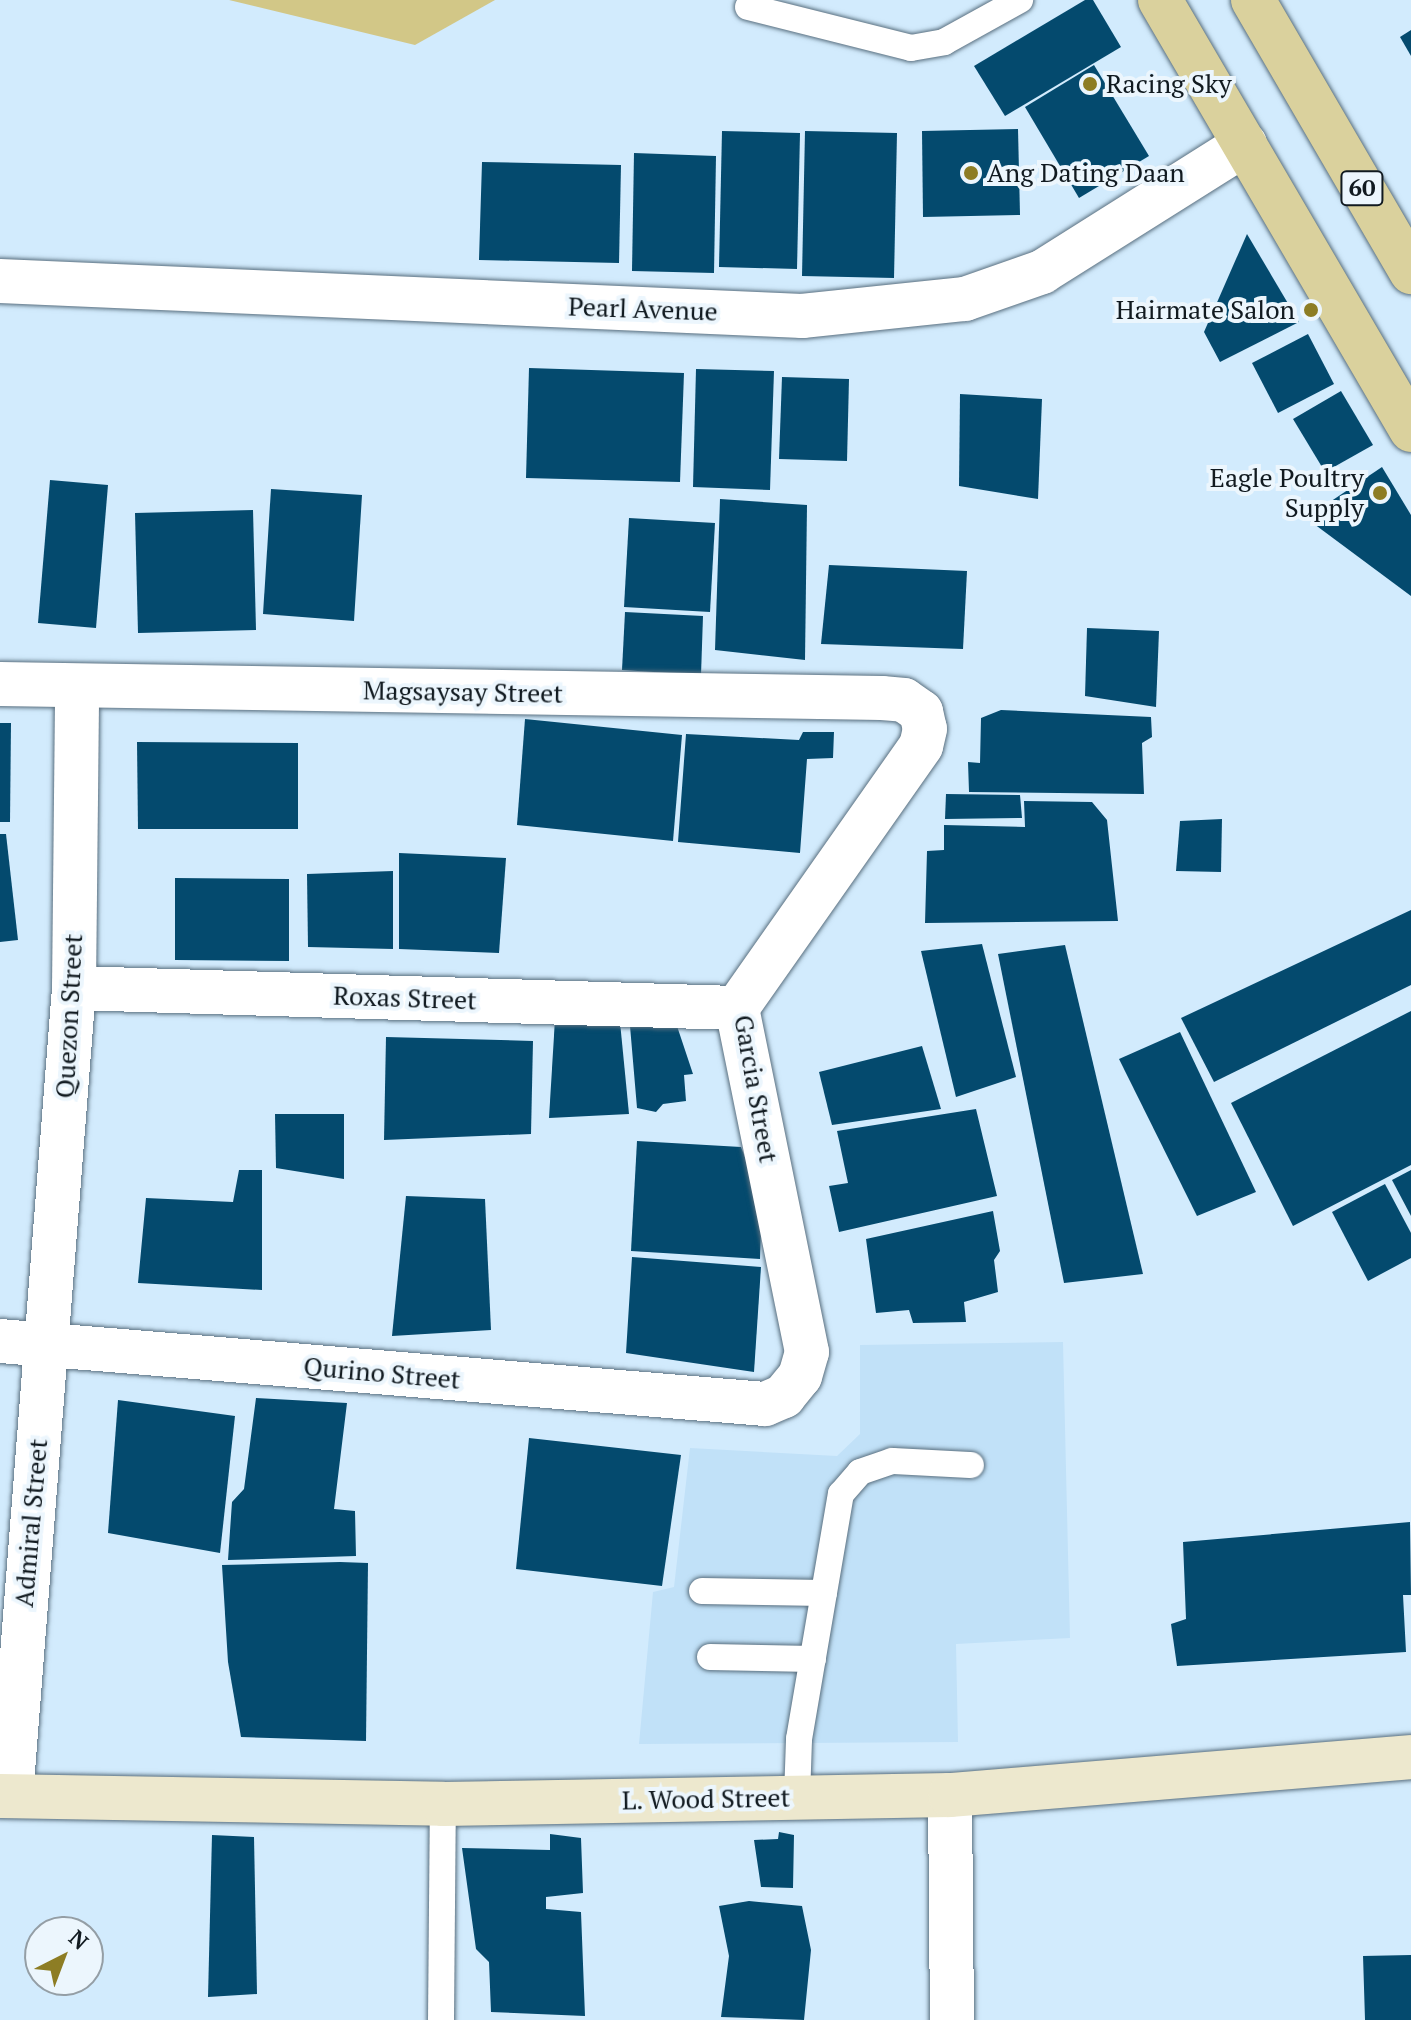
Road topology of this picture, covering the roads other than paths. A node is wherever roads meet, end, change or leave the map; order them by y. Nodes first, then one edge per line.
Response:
1 (1020, 0) edge
2 (1160, 0) edge
3 (1253, 0) edge
4 (748, 7) dead end
5 (1245, 144) junction
6 (1411, 272) edge
7 (0, 281) edge
8 (1411, 430) edge
9 (0, 684) edge
10 (77, 686) junction
11 (921, 712) joint
12 (74, 988) junction
13 (737, 1008) junction
14 (0, 1341) edge
15 (45, 1346) junction
16 (765, 1404) joint
17 (971, 1465) dead end
18 (702, 1591) dead end
19 (824, 1593) junction
20 (710, 1657) dead end
21 (813, 1659) junction
22 (1411, 1757) edge
23 (950, 1795) junction
24 (5, 1796) edge
25 (797, 1797) junction
26 (443, 1804) junction
27 (441, 2020) edge
28 (952, 2020) edge

1 - 4 lane
2 - 5 main road
3 - 6 main road, 60
5 - 7 street, Pearl Avenue
5 - 8 main road
9 - 10 street, Magsaysay Street
10 - 11 street, Magsaysay Street
10 - 12 street, Quezon Street
11 - 13 street, Garcia Street
12 - 13 street, Roxas Street
12 - 15 street, Quezon Street
13 - 16 street, Garcia Street
14 - 15 street, Qurino Street
15 - 16 street, Qurino Street
15 - 24 street, Admiral Street
17 - 19 lane
18 - 19 lane
19 - 21 lane
20 - 21 lane
21 - 25 lane
22 - 23 main road, L. Wood Street
23 - 25 main road, L. Wood Street
23 - 28 street
24 - 26 main road, L. Wood Street
25 - 26 main road, L. Wood Street
26 - 27 lane

